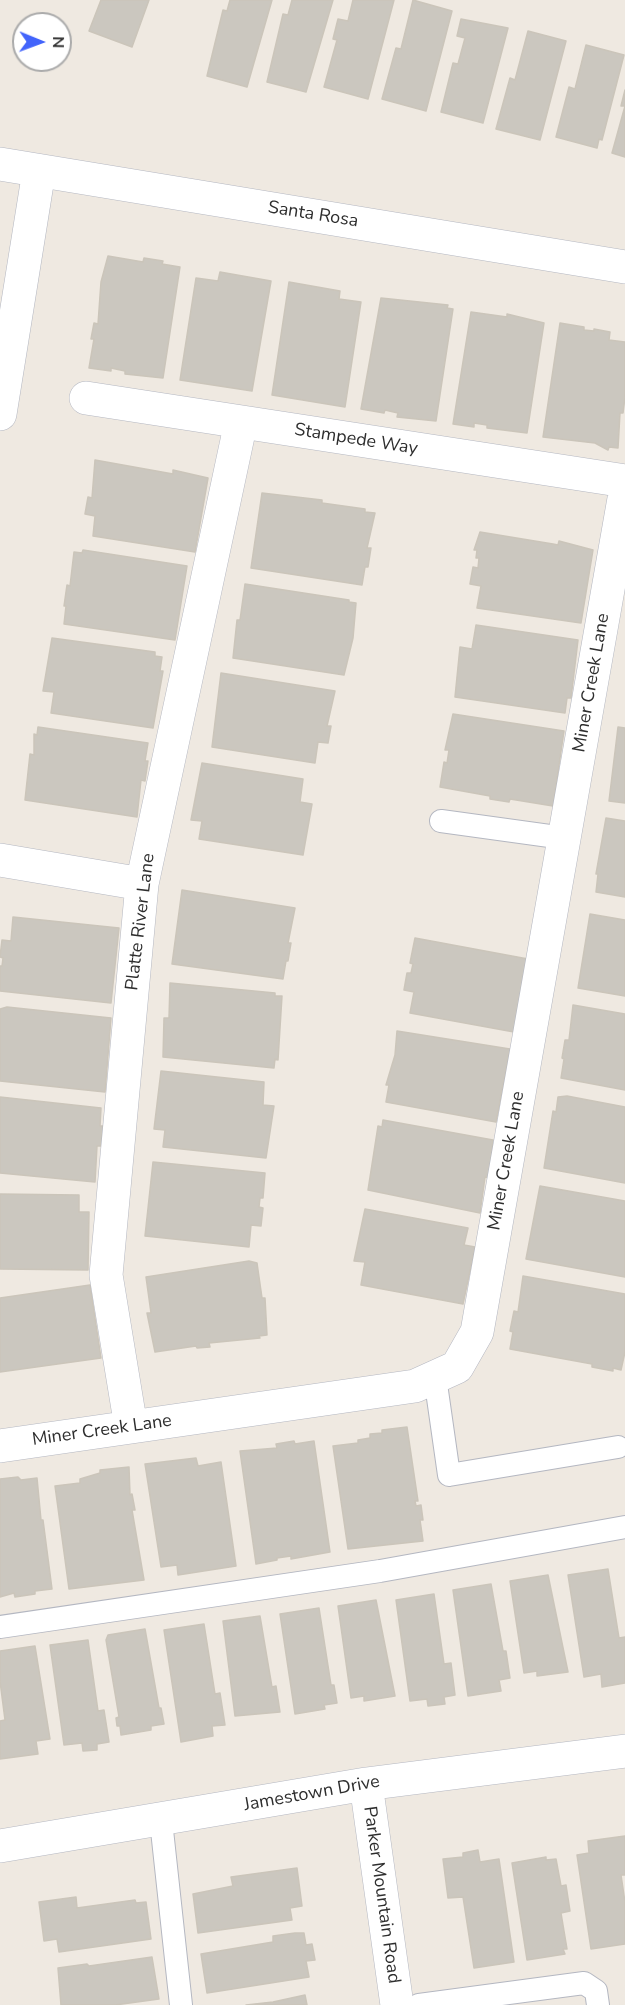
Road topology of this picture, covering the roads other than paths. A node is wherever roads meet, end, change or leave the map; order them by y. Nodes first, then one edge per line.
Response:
1 (0, 164) edge
2 (39, 171) junction
3 (625, 267) edge
4 (86, 398) dead end
5 (0, 414) edge
6 (241, 422) junction
7 (625, 481) edge
8 (625, 493) edge
9 (441, 821) dead end
10 (564, 838) junction
11 (0, 860) edge
12 (142, 884) junction
13 (435, 1377) junction
14 (131, 1427) junction
15 (0, 1446) edge
16 (618, 1447) dead end
17 (625, 1527) edge
18 (0, 1627) edge
19 (625, 1751) edge
20 (366, 1784) junction
21 (161, 1821) junction
22 (0, 1846) edge
23 (181, 2005) edge
24 (397, 2005) edge
25 (419, 2005) edge
26 (598, 2005) edge

1 - 2 street, Santa Rosa
2 - 3 street, Santa Rosa
2 - 5 street
4 - 6 street, Stampede Way
6 - 7 street, Stampede Way
6 - 12 street, Platte River Lane
8 - 10 street, Miner Creek Lane
9 - 10 lane
10 - 13 street, Miner Creek Lane
11 - 12 street
12 - 14 street, Platte River Lane
13 - 14 street, Miner Creek Lane
13 - 16 lane
14 - 15 street, Miner Creek Lane
17 - 18 lane
19 - 20 street, Jamestown Drive
20 - 21 street, Jamestown Drive
20 - 24 street, Parker Mountain Road
21 - 22 street, Jamestown Drive
21 - 23 lane
25 - 26 lane

